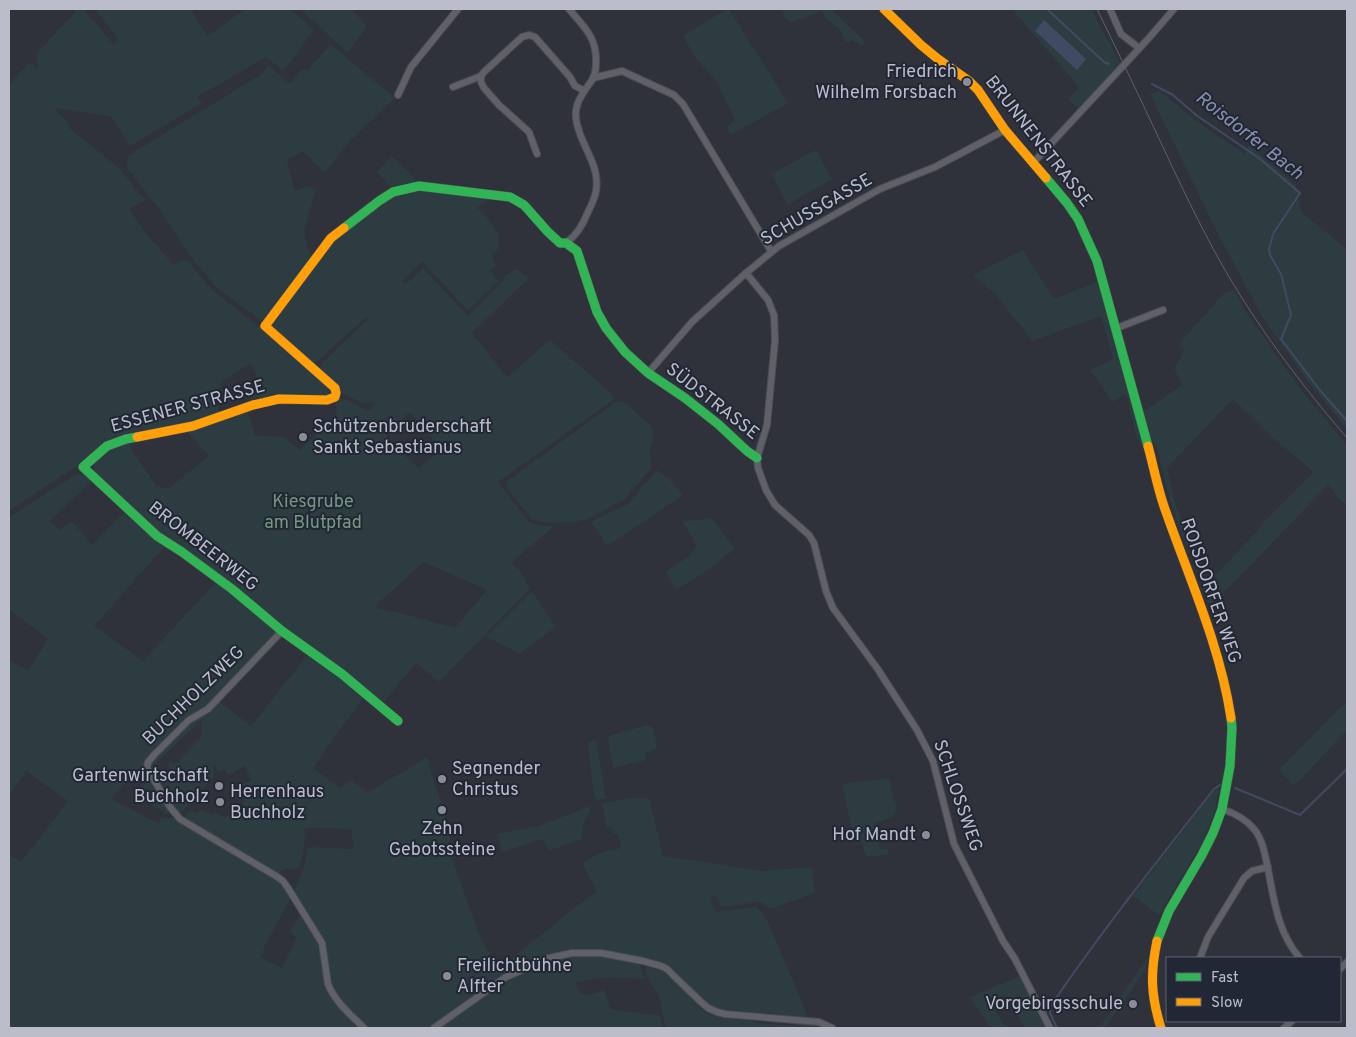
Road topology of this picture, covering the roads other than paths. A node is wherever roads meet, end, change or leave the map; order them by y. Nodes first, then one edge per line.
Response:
1 (458, 9) edge
2 (569, 9) edge
3 (884, 9) edge
4 (1110, 9) edge
5 (1174, 9) edge
6 (1140, 48) junction
7 (481, 76) junction
8 (593, 78) junction
9 (453, 87) dead end
10 (583, 90) junction
11 (398, 95) dead end
12 (1005, 130) junction
13 (538, 154) dead end
14 (1033, 163) junction
15 (577, 234) junction
16 (566, 243) junction
17 (577, 251) junction
18 (771, 251) junction
19 (746, 273) junction
20 (1164, 310) dead end
21 (1117, 328) junction
22 (648, 373) junction
23 (1133, 388) joint
24 (758, 458) junction
25 (83, 467) joint
26 (835, 610) joint
27 (282, 631) junction
28 (398, 721) dead end
29 (1222, 809) junction
30 (1268, 867) junction
31 (1200, 957) edge
32 (1299, 957) edge
33 (364, 1028) edge
34 (434, 1028) edge
35 (832, 1028) edge
36 (1050, 1028) edge
37 (1161, 1028) edge

1 - 11 street
2 - 8 street
3 - 12 street, BRUNNENSTRASSE
4 - 6 street
5 - 6 street
6 - 14 street
7 - 9 street
7 - 10 street
7 - 13 street
8 - 10 street
8 - 18 street
10 - 15 street
12 - 14 street, BRUNNENSTRASSE
12 - 18 street, SCHUSSGASSE
14 - 21 street, BRUNNENSTRASSE
15 - 16 street
15 - 17 street
16 - 17 street
16 - 25 street, ESSENER STRASSE
17 - 22 street, SÜDSTRASSE
18 - 19 street, SCHUSSGASSE
19 - 22 street, SCHUSSGASSE
19 - 24 street
20 - 21 street
21 - 23 street, BRUNNENSTRASSE
22 - 24 street, SÜDSTRASSE
23 - 29 street, ROISDORFER WEG
24 - 26 street, SÜDSTRASSE
25 - 27 street, BROMBEERWEG
26 - 36 street, SCHLOSSWEG
27 - 28 street, BROMBEERWEG
27 - 33 street, BUCHHOLZWEG
29 - 30 street
29 - 37 street, ROISDORFER WEG
30 - 31 street
30 - 32 street
34 - 35 street

